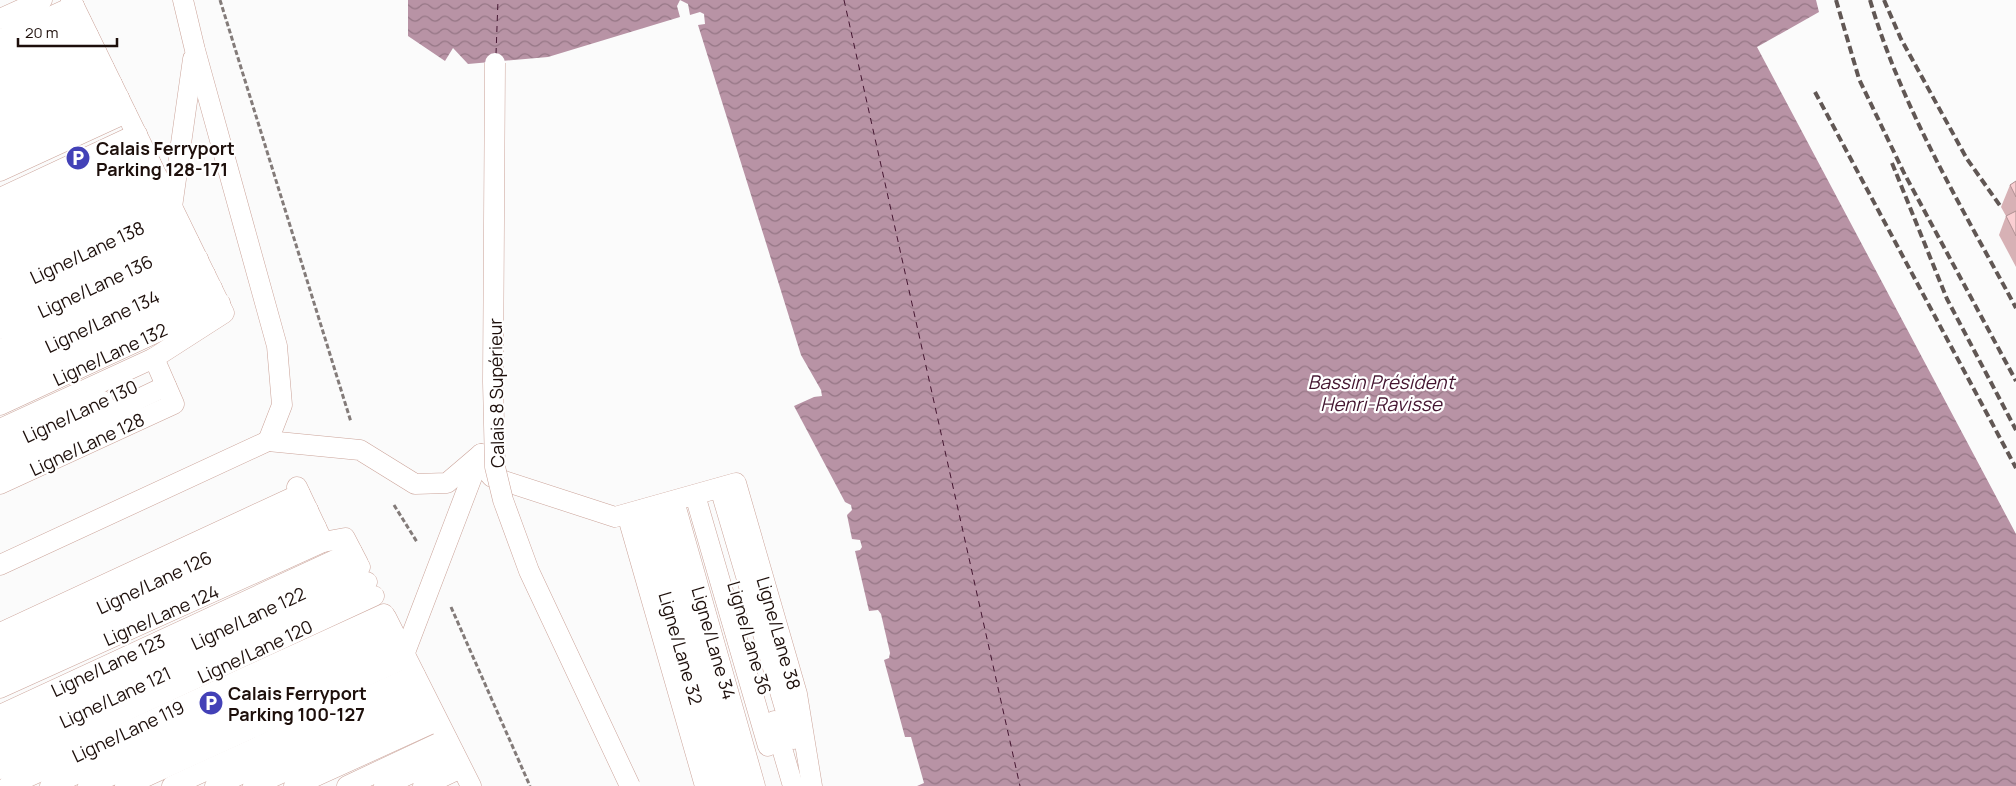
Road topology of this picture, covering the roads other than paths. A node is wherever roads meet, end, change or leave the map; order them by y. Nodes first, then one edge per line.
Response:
1 (42, 0) edge
2 (183, 0) edge
3 (192, 0) edge
4 (0, 19) edge
5 (0, 40) edge
6 (195, 50) junction
7 (97, 53) edge
8 (0, 59) edge
9 (495, 63) dead end
10 (0, 76) edge
11 (0, 96) edge
12 (0, 116) edge
13 (0, 136) edge
14 (0, 153) edge
15 (0, 171) edge
16 (0, 198) edge
17 (0, 216) edge
18 (178, 218) junction
19 (0, 234) edge
20 (0, 253) edge
21 (0, 273) edge
22 (0, 292) edge
23 (0, 310) edge
24 (0, 329) edge
25 (0, 350) edge
26 (0, 368) edge
27 (164, 381) junction
28 (0, 387) edge
29 (0, 405) edge
30 (0, 430) edge
31 (268, 441) junction
32 (0, 448) edge
33 (480, 454) junction
34 (0, 465) edge
35 (0, 484) edge
36 (714, 489) junction
37 (650, 507) junction
38 (309, 512) junction
39 (0, 565) edge
40 (0, 633) edge
41 (395, 637) junction
42 (0, 653) edge
43 (0, 671) edge
44 (0, 688) edge
45 (0, 715) edge
46 (0, 732) edge
47 (0, 750) edge
48 (0, 769) edge
49 (461, 769) edge
50 (8, 786) edge
51 (50, 786) edge
52 (88, 786) edge
53 (125, 786) edge
54 (172, 786) edge
55 (214, 786) edge
56 (253, 786) edge
57 (294, 786) edge
58 (347, 786) edge
59 (384, 786) edge
60 (423, 786) edge
61 (630, 786) edge
62 (705, 786) edge
63 (720, 786) edge
64 (738, 786) edge
65 (755, 786) edge
66 (780, 786) edge
67 (793, 786) edge
68 (808, 786) edge
69 (812, 786) edge

1 - 4 lane
2 - 6 lane
3 - 6 lane
5 - 7 lane
6 - 18 lane
6 - 31 lane
7 - 8 lane
7 - 10 lane
7 - 11 lane
7 - 12 lane
7 - 13 lane
7 - 14 lane
7 - 15 lane
7 - 18 lane
9 - 61 lane, Calais 8 Supérieur, bridge
16 - 18 lane
17 - 18 lane
18 - 19 lane
18 - 20 lane
18 - 21 lane
18 - 22 lane, Ligne/Lane 138
18 - 23 lane
18 - 24 lane, Ligne/Lane 136
18 - 25 lane
18 - 26 lane, Ligne/Lane 134
18 - 27 lane
18 - 28 lane
18 - 29 lane, Ligne/Lane 132
27 - 30 lane
27 - 32 lane, Ligne/Lane 130
27 - 34 lane
27 - 35 lane, Ligne/Lane 128
31 - 33 lane
31 - 39 lane
33 - 37 lane
33 - 41 lane
36 - 37 lane
36 - 66 lane
36 - 67 lane, Ligne/Lane 36
36 - 68 lane
36 - 69 lane, Ligne/Lane 38
37 - 62 lane
37 - 63 lane, Ligne/Lane 32
37 - 64 lane
37 - 65 lane, Ligne/Lane 34
38 - 40 lane
38 - 41 lane
38 - 42 lane, Ligne/Lane 126
38 - 43 lane
38 - 44 lane, Ligne/Lane 124
41 - 45 lane, Ligne/Lane 123
41 - 46 lane, Ligne/Lane 122
41 - 47 lane, Ligne/Lane 121
41 - 48 lane, Ligne/Lane 120
41 - 49 lane
41 - 50 lane, Ligne/Lane 119
41 - 51 lane
41 - 52 lane
41 - 53 lane
41 - 54 lane
41 - 55 lane
41 - 56 lane
41 - 57 lane
49 - 58 lane
49 - 59 lane
49 - 60 lane

